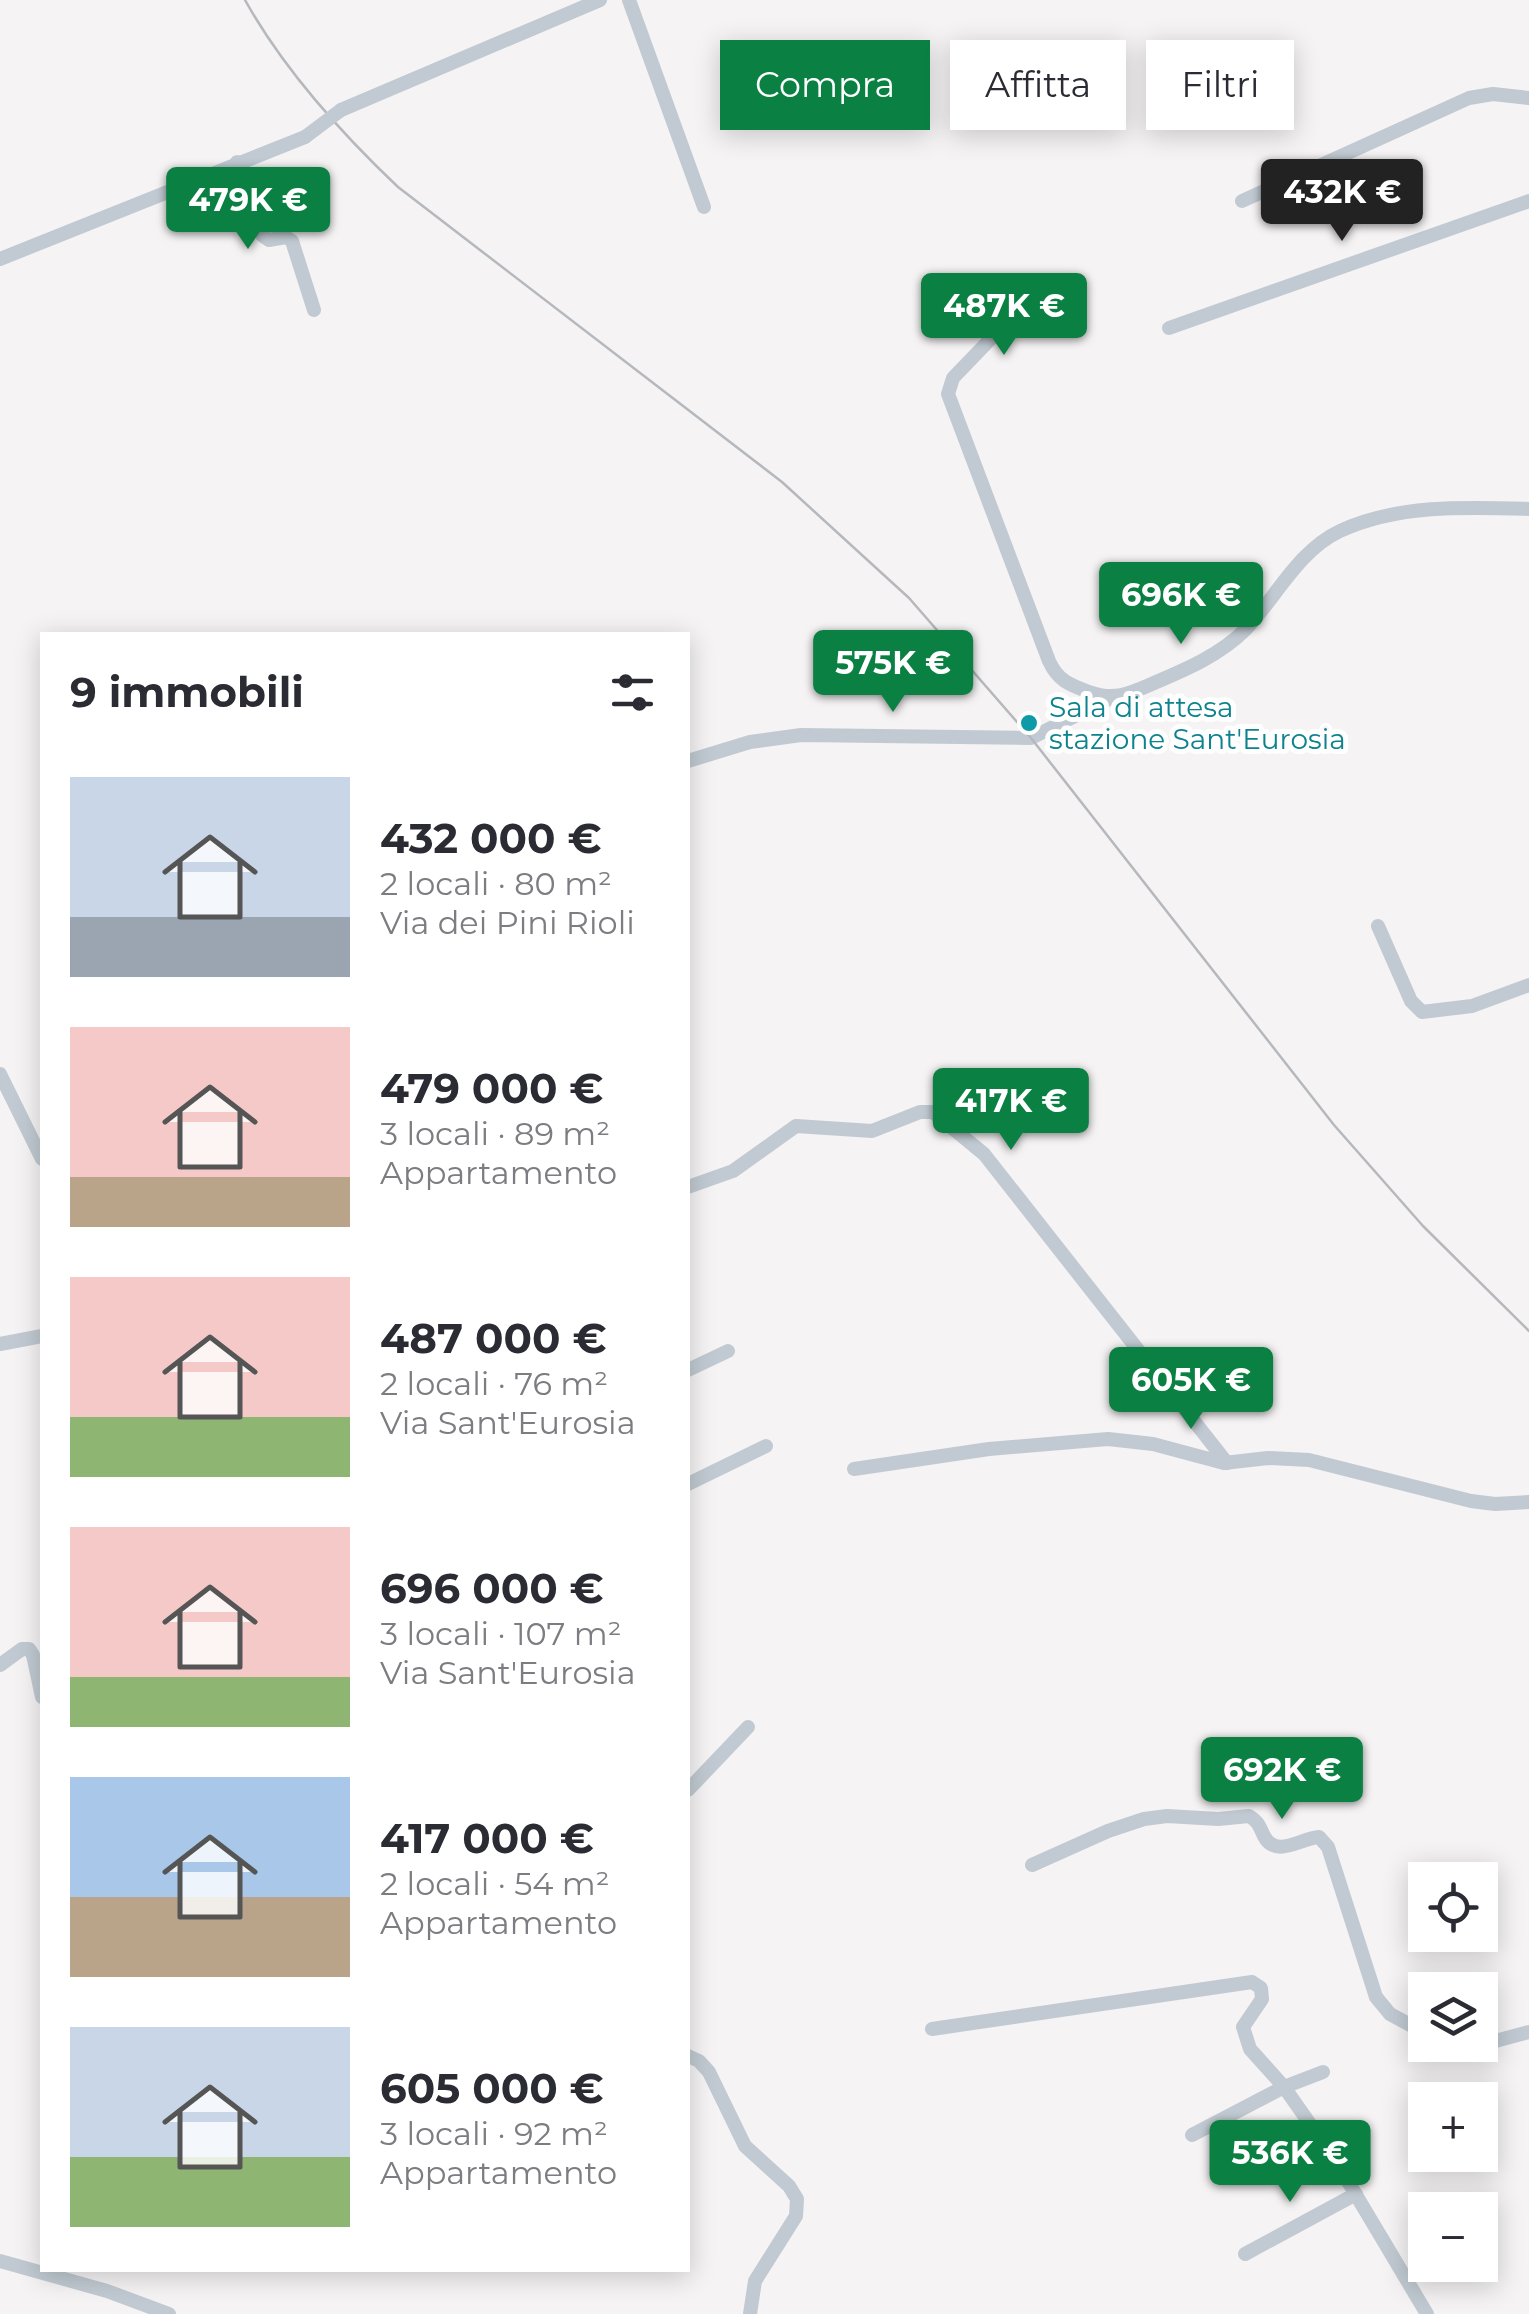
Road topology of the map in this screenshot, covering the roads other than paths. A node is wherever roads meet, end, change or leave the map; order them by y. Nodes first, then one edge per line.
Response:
1 (600, 0) edge
2 (629, 0) edge
3 (1529, 98) edge
4 (237, 162) junction
5 (1529, 201) edge
6 (1242, 202) dead end
7 (704, 207) dead end
8 (0, 259) edge
9 (1035, 309) dead end
10 (314, 310) dead end
11 (1169, 328) dead end
12 (1529, 509) edge
13 (1109, 699) junction
14 (690, 760) edge
15 (1378, 926) dead end
16 (1529, 985) edge
17 (0, 1074) edge
18 (40, 1154) edge
19 (690, 1187) edge
20 (40, 1336) edge
21 (0, 1344) edge
22 (728, 1351) dead end
23 (690, 1369) edge
24 (766, 1446) dead end
25 (1228, 1463) junction
26 (854, 1469) dead end
27 (690, 1483) edge
28 (1529, 1502) edge
29 (0, 1665) edge
30 (40, 1686) edge
31 (748, 1727) dead end
32 (690, 1788) edge
33 (1032, 1865) dead end
34 (1408, 2024) edge
35 (932, 2029) dead end
36 (1529, 2032) edge
37 (1498, 2040) edge
38 (690, 2057) edge
39 (1323, 2072) dead end
40 (1284, 2087) junction
41 (1192, 2134) dead end
42 (1356, 2194) junction
43 (1245, 2254) dead end
44 (0, 2261) edge
45 (169, 2314) edge
46 (750, 2314) edge
47 (1427, 2314) edge

1 - 4 street, bridge
2 - 7 street
3 - 6 street
4 - 8 street
4 - 10 street
5 - 11 street
9 - 13 street
12 - 13 street
13 - 14 street
15 - 16 street
17 - 18 street
19 - 25 street
20 - 21 street
22 - 23 street
24 - 27 street
25 - 26 street
25 - 28 street
29 - 30 street
31 - 32 street
33 - 34 street
35 - 40 street
36 - 37 street
38 - 46 street
39 - 40 street
40 - 41 street
40 - 42 street
42 - 43 street
42 - 47 street
44 - 45 street

